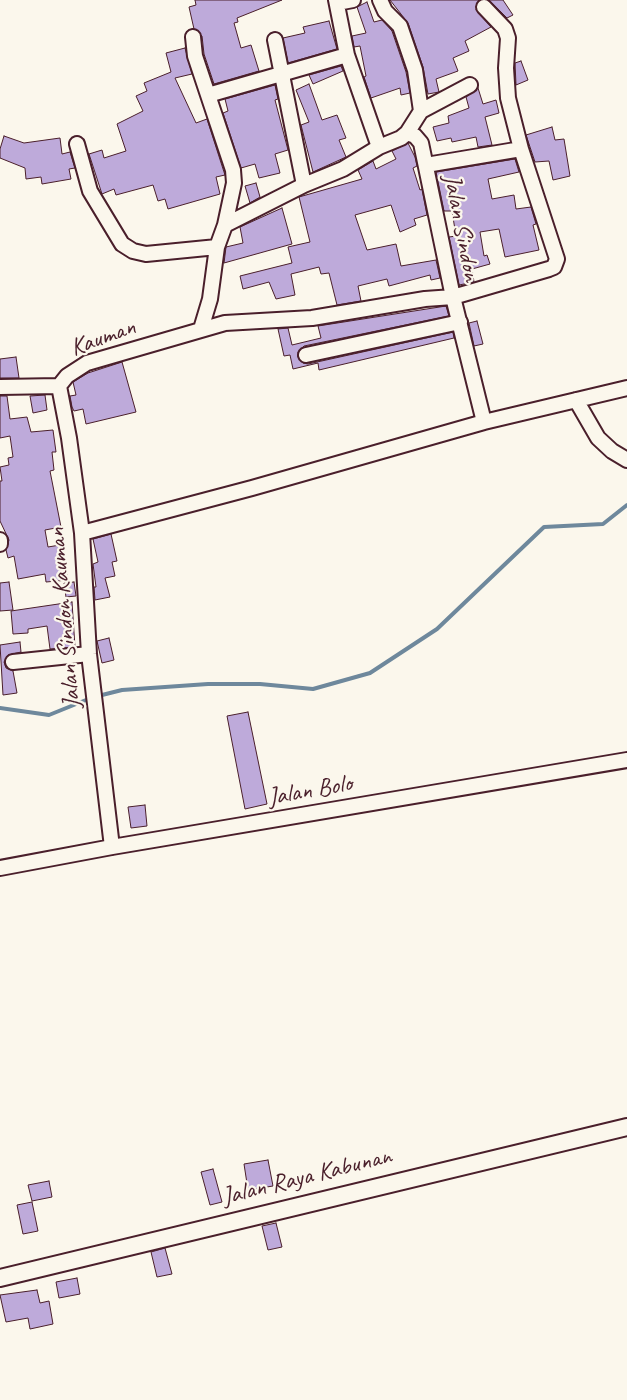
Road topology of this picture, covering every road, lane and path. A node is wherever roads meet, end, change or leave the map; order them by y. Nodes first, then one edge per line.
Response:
1 (353, 0) edge
2 (380, 0) edge
3 (336, 1) edge
4 (484, 7) dead end
5 (193, 37) dead end
6 (275, 40) dead end
7 (347, 55) junction
8 (281, 73) junction
9 (470, 85) dead end
10 (208, 95) junction
11 (421, 111) junction
12 (408, 133) junction
13 (77, 144) dead end
14 (379, 147) junction
15 (521, 149) junction
16 (426, 165) junction
17 (304, 185) junction
18 (225, 225) junction
19 (217, 247) junction
20 (453, 297) junction
21 (210, 299) junction
22 (460, 322) junction
23 (225, 323) junction
24 (201, 329) junction
25 (306, 355) dead end
26 (59, 386) junction
27 (0, 388) edge
28 (627, 388) edge
29 (576, 400) junction
30 (484, 422) junction
31 (627, 460) edge
32 (82, 533) junction
33 (0, 540) edge
34 (0, 544) edge
35 (89, 654) junction
36 (13, 662) dead end
37 (627, 760) edge
38 (112, 847) junction
39 (0, 868) edge
40 (627, 1128) edge
41 (0, 1278) edge

1 - 3 street
2 - 11 street
3 - 7 street
4 - 15 street
5 - 10 street
6 - 8 street
7 - 8 street
7 - 14 street
8 - 10 street
8 - 17 street
9 - 11 street
10 - 18 street
11 - 12 street
12 - 14 street
12 - 16 street, Jalan Sindon
13 - 19 street
14 - 17 street
15 - 16 street
15 - 20 street
16 - 20 street, Jalan Sindon
17 - 18 street
18 - 19 street
19 - 21 street
20 - 22 street
20 - 23 street, Jalan Sindon
21 - 23 street
21 - 24 street
22 - 25 street
22 - 30 street
23 - 24 street, Kauman
24 - 26 street, Kauman
26 - 27 street, Kauman
26 - 32 street, Jalan Sindon Kauman
28 - 29 street
29 - 30 street
29 - 31 street
30 - 32 street
32 - 35 street, Jalan Sindon Kauman
33 - 34 street
35 - 36 street
35 - 38 street, Jalan Sindon Kauman
37 - 38 street, Jalan Bolo
38 - 39 street, Jalan Bolo
40 - 41 street, Jalan Raya Kabunan

